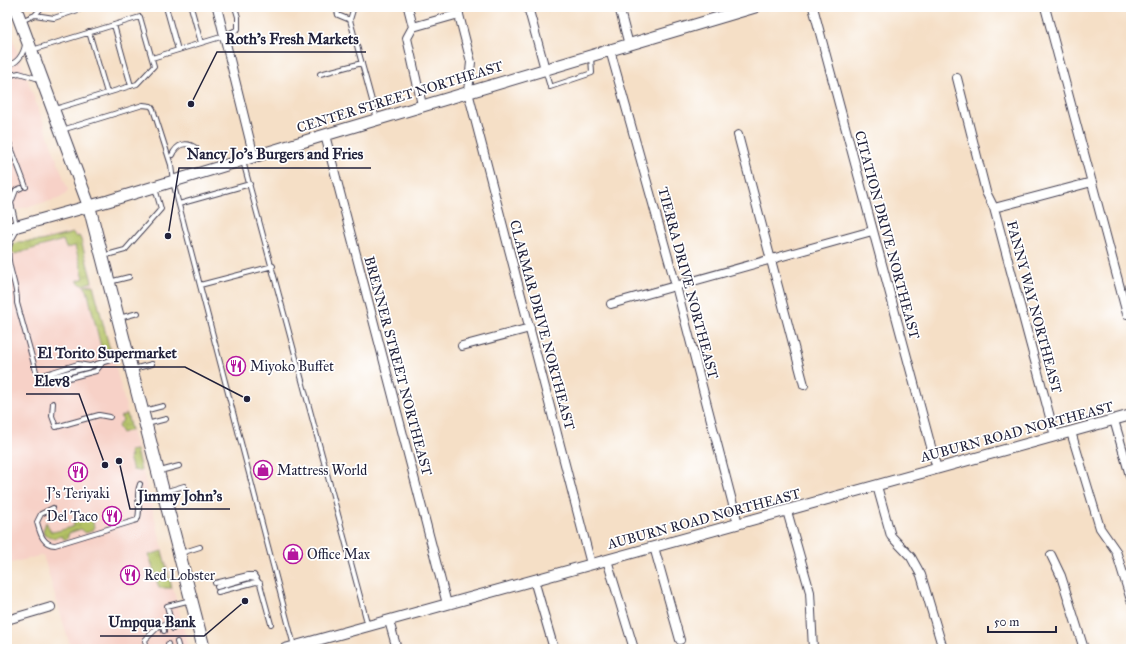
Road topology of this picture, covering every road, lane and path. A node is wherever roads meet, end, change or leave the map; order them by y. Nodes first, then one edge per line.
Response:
1 (15, 7) edge
2 (42, 7) edge
3 (88, 7) edge
4 (166, 7) edge
5 (191, 7) edge
6 (216, 7) edge
7 (235, 7) edge
8 (336, 7) edge
9 (352, 7) edge
10 (408, 7) edge
11 (528, 7) edge
12 (619, 7) edge
13 (755, 7) edge
14 (813, 7) edge
15 (1045, 7) edge
16 (458, 10) edge
17 (35, 15) junction
18 (350, 20) junction
19 (20, 21) junction
20 (114, 25) junction
21 (413, 27) junction
22 (89, 32) junction
23 (224, 36) junction
24 (27, 39) junction
25 (201, 43) junction
26 (628, 45) junction
27 (31, 50) junction
28 (178, 50) junction
29 (610, 50) junction
30 (591, 56) junction
31 (152, 58) junction
32 (362, 63) junction
33 (7, 66) edge
34 (545, 69) junction
35 (320, 74) dead end
36 (7, 76) edge
37 (957, 78) dead end
38 (42, 80) junction
39 (131, 86) junction
40 (468, 92) junction
41 (107, 93) junction
42 (422, 106) junction
43 (53, 109) junction
44 (377, 119) junction
45 (62, 130) junction
46 (325, 134) junction
47 (738, 135) dead end
48 (7, 137) edge
49 (196, 148) dead end
50 (172, 155) dead end
51 (254, 157) junction
52 (243, 161) junction
53 (173, 182) junction
54 (1092, 182) junction
55 (250, 184) junction
56 (26, 187) dead end
57 (155, 187) junction
58 (20, 188) dead end
59 (179, 204) junction
60 (89, 206) junction
61 (994, 208) junction
62 (14, 227) edge
63 (872, 231) junction
64 (102, 257) junction
65 (771, 260) junction
66 (7, 263) edge
67 (273, 266) junction
68 (10, 268) junction
69 (129, 277) dead end
70 (109, 282) junction
71 (200, 285) junction
72 (676, 286) junction
73 (611, 304) dead end
74 (138, 313) dead end
75 (1127, 314) dead end
76 (118, 318) junction
77 (530, 328) junction
78 (462, 346) dead end
79 (114, 359) dead end
80 (103, 362) junction
81 (95, 364) junction
82 (152, 364) dead end
83 (132, 370) junction
84 (41, 375) junction
85 (45, 379) junction
86 (804, 385) dead end
87 (54, 403) dead end
88 (163, 406) dead end
89 (142, 411) junction
90 (1131, 415) edge
91 (110, 417) dead end
92 (166, 419) dead end
93 (1114, 420) junction
94 (146, 424) junction
95 (1071, 432) junction
96 (1055, 436) junction
97 (179, 466) dead end
98 (936, 469) junction
99 (158, 471) junction
100 (1131, 479) edge
101 (140, 484) dead end
102 (184, 486) dead end
103 (877, 486) junction
104 (163, 492) junction
105 (53, 508) dead end
106 (787, 511) junction
107 (738, 524) junction
108 (654, 547) junction
109 (200, 548) dead end
110 (179, 553) junction
111 (1051, 555) dead end
112 (607, 560) junction
113 (591, 564) junction
114 (534, 580) junction
115 (260, 584) junction
116 (191, 600) junction
117 (1131, 600) edge
118 (447, 604) junction
119 (51, 608) dead end
120 (7, 620) edge
121 (389, 621) junction
122 (172, 622) junction
123 (271, 624) dead end
124 (163, 625) junction
125 (369, 626) junction
126 (173, 629) dead end
127 (164, 631) dead end
128 (680, 640) dead end
129 (177, 642) dead end
130 (289, 648) edge
131 (147, 649) edge
132 (179, 649) edge
133 (204, 649) edge
134 (397, 649) edge
135 (554, 649) edge
136 (634, 649) edge
137 (813, 649) edge
138 (943, 649) edge
139 (1084, 649) edge

1 - 19 main road
2 - 17 lane
3 - 17 lane
4 - 28 lane
5 - 25 lane
6 - 23 street
7 - 23 lane
8 - 18 lane
9 - 18 lane
10 - 21 street
11 - 34 street
12 - 26 street
13 - 26 main road, CENTER STREET NORTHEAST
14 - 63 street, CITATION DRIVE NORTHEAST
15 - 54 street
16 - 21 street
16 - 40 street
17 - 19 lane
18 - 32 lane
19 - 24 main road
20 - 22 lane
20 - 31 lane
20 - 39 lane
21 - 42 street
22 - 27 lane
22 - 41 lane
23 - 25 lane
23 - 51 street
24 - 27 main road
24 - 33 lane
25 - 28 lane
26 - 29 main road, CENTER STREET NORTHEAST
27 - 38 main road
28 - 31 lane
29 - 30 main road, CENTER STREET NORTHEAST
29 - 72 street, TIERRA DRIVE NORTHEAST
30 - 34 main road, CENTER STREET NORTHEAST
30 - 34 lane
31 - 39 lane
32 - 35 lane
32 - 44 lane
34 - 40 main road, CENTER STREET NORTHEAST
36 - 38 lane
37 - 61 street, FANNY WAY NORTHEAST
38 - 43 main road
39 - 41 lane
40 - 42 main road, CENTER STREET NORTHEAST
40 - 77 street, CLARMAR DRIVE NORTHEAST
41 - 43 lane
42 - 44 main road, CENTER STREET NORTHEAST
43 - 45 main road
44 - 46 main road, CENTER STREET NORTHEAST
45 - 53 lane
45 - 60 main road
46 - 51 main road, CENTER STREET NORTHEAST
46 - 118 street, BRENNER STREET NORTHEAST
47 - 65 street
48 - 56 lane
49 - 50 lane
51 - 52 main road, CENTER STREET NORTHEAST
52 - 53 main road, CENTER STREET NORTHEAST
52 - 55 lane
53 - 57 main road, CENTER STREET NORTHEAST
53 - 59 lane
54 - 61 street
54 - 75 street
55 - 59 lane
55 - 67 lane
57 - 60 main road, CENTER STREET NORTHEAST
57 - 64 lane
58 - 62 lane
59 - 71 lane
60 - 62 main road, CENTER STREET NORTHEAST
60 - 64 main road
61 - 96 street, FANNY WAY NORTHEAST
62 - 68 lane
63 - 65 street
63 - 98 street, CITATION DRIVE NORTHEAST
64 - 70 main road
65 - 72 street
65 - 86 street
66 - 68 lane
67 - 71 lane
67 - 125 lane
68 - 84 lane
69 - 70 lane
70 - 76 main road
71 - 130 lane
72 - 73 street
72 - 107 street, TIERRA DRIVE NORTHEAST
74 - 76 lane
76 - 83 main road
77 - 78 street
77 - 113 street, CLARMAR DRIVE NORTHEAST
79 - 80 lane
80 - 81 lane
80 - 85 lane
81 - 84 lane
81 - 85 lane
82 - 83 lane
83 - 89 main road
84 - 85 lane
87 - 91 lane
88 - 89 lane
89 - 94 main road
90 - 93 street, AUBURN ROAD NORTHEAST
92 - 94 lane
93 - 95 street, AUBURN ROAD NORTHEAST
93 - 100 street
94 - 99 main road
95 - 96 street, AUBURN ROAD NORTHEAST
95 - 117 street
96 - 98 street, AUBURN ROAD NORTHEAST
97 - 99 lane
98 - 103 street, AUBURN ROAD NORTHEAST
99 - 104 main road
101 - 105 lane
102 - 104 lane
103 - 106 street, AUBURN ROAD NORTHEAST
103 - 138 street
104 - 110 main road
106 - 107 street, AUBURN ROAD NORTHEAST
106 - 137 street
107 - 108 street, AUBURN ROAD NORTHEAST
108 - 112 street, AUBURN ROAD NORTHEAST
108 - 128 street
109 - 110 lane
110 - 116 main road
111 - 139 street
112 - 113 street, AUBURN ROAD NORTHEAST
112 - 136 street
113 - 114 street, AUBURN ROAD NORTHEAST
114 - 118 street, AUBURN ROAD NORTHEAST
114 - 135 street
115 - 115 lane
115 - 123 lane
116 - 122 lane
116 - 133 main road
118 - 121 street, AUBURN ROAD NORTHEAST
119 - 120 street
121 - 125 street, AUBURN ROAD NORTHEAST
121 - 134 street
122 - 124 lane
122 - 126 lane
124 - 127 lane
124 - 131 lane
125 - 130 street, AUBURN ROAD NORTHEAST
129 - 132 lane

